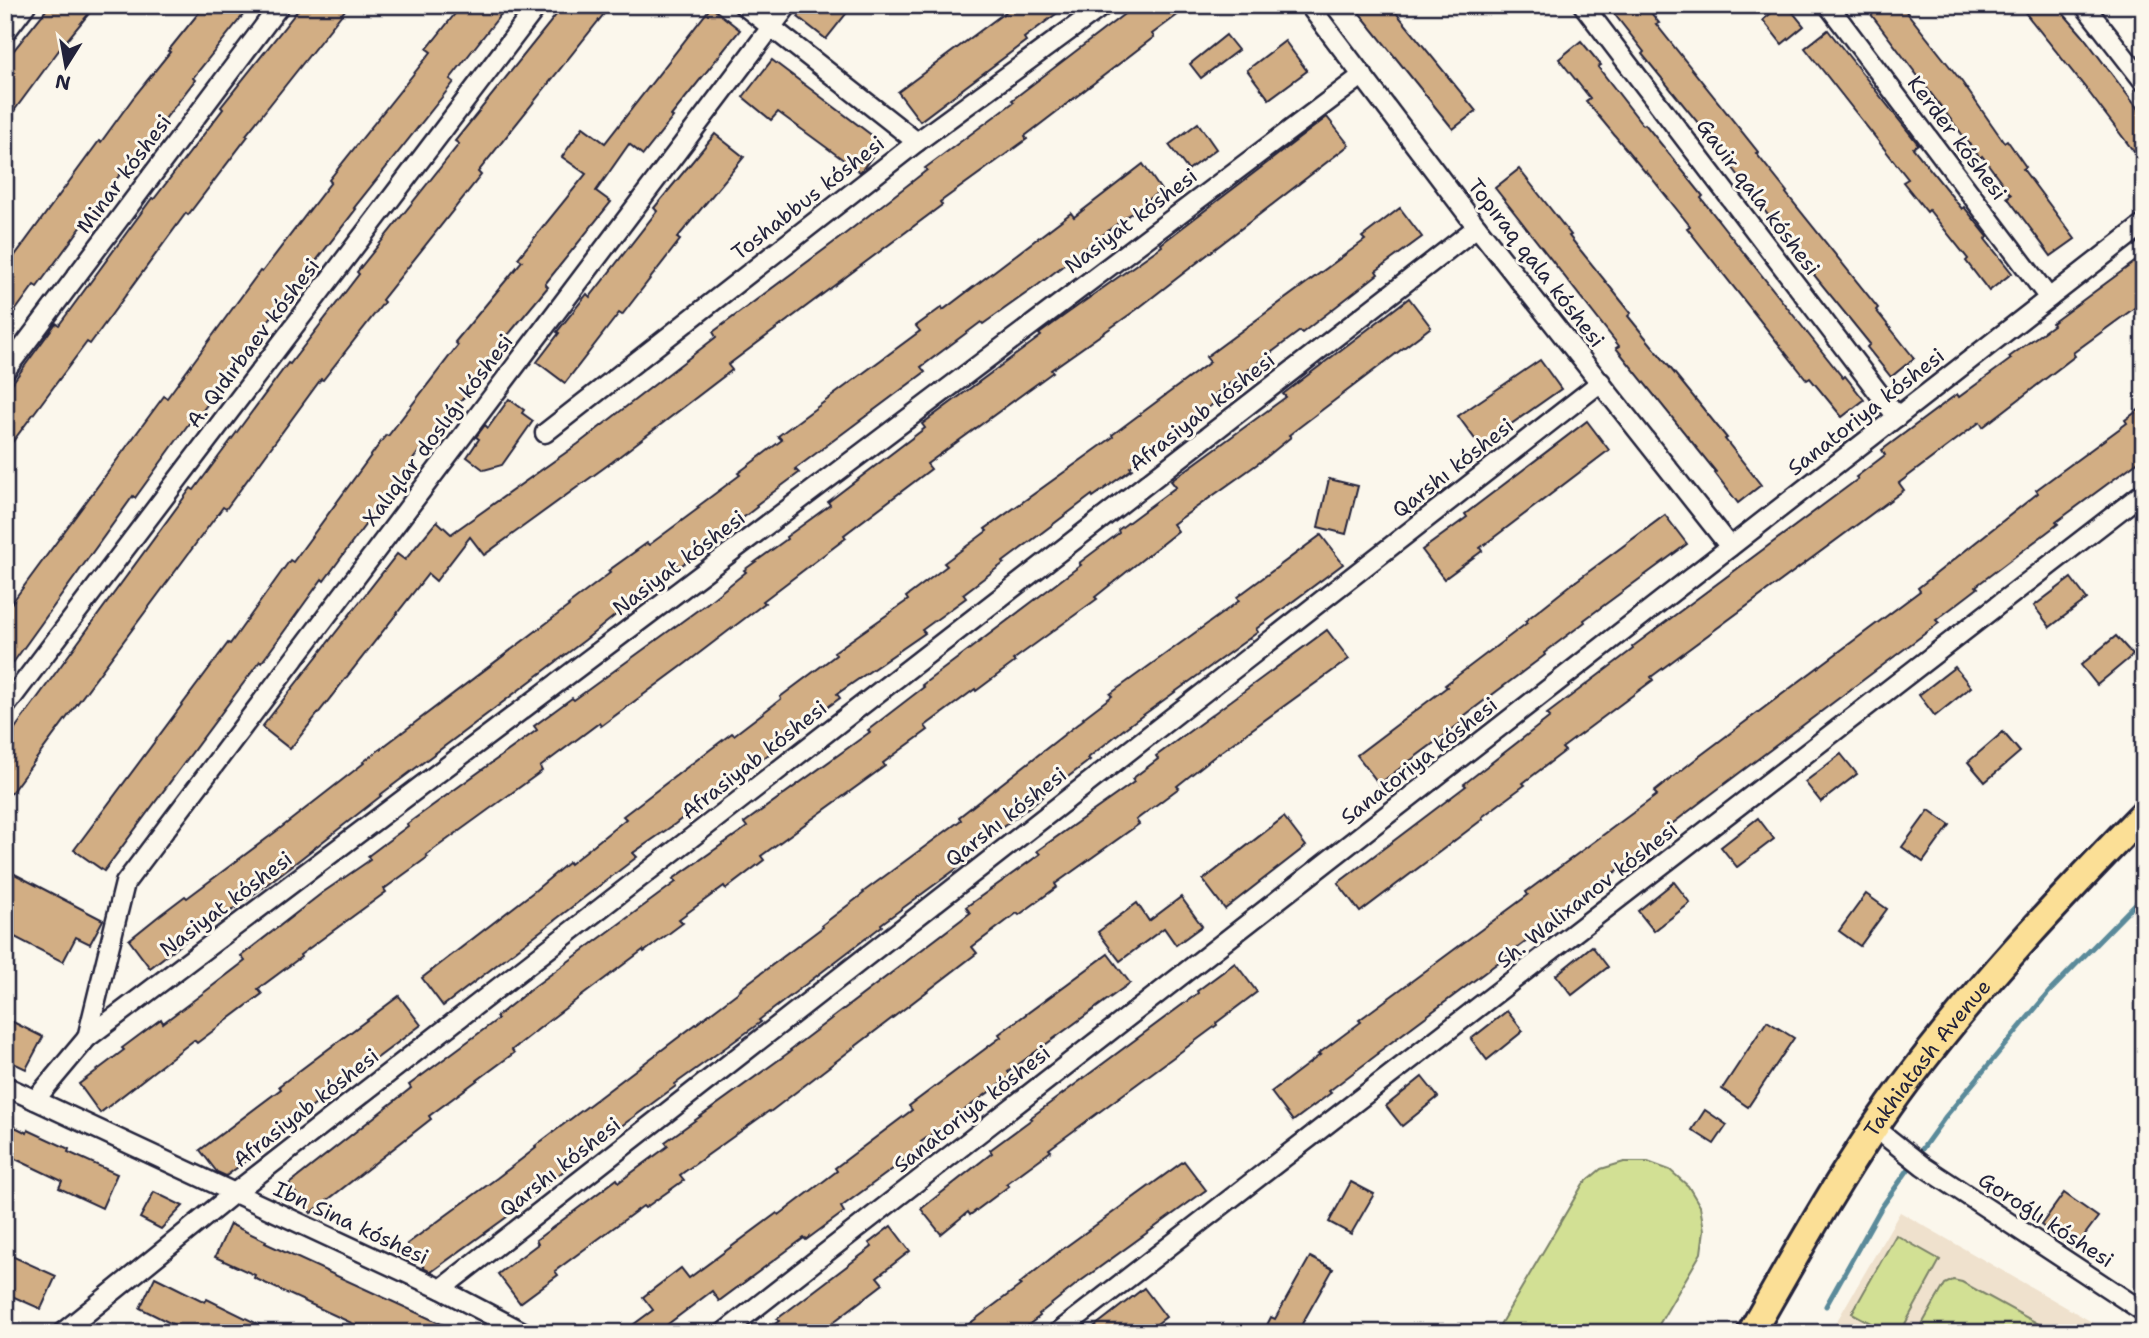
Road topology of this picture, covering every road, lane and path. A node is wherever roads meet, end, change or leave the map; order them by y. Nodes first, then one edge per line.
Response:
1 (26, 5) edge
2 (280, 5) edge
3 (537, 5) edge
4 (743, 5) edge
5 (788, 5) edge
6 (1104, 5) edge
7 (1309, 5) edge
8 (1583, 5) edge
9 (1828, 5) edge
10 (2084, 5) edge
11 (770, 27) junction
12 (5, 33) edge
13 (1363, 75) junction
14 (2144, 82) edge
15 (917, 142) junction
16 (2144, 224) edge
17 (1477, 227) junction
18 (2049, 298) junction
19 (5, 371) edge
20 (1601, 382) junction
21 (1897, 417) junction
22 (545, 433) dead end
23 (2144, 492) edge
24 (1730, 547) junction
25 (5, 707) edge
26 (2144, 813) edge
27 (87, 1038) junction
28 (5, 1087) edge
29 (35, 1100) junction
30 (1874, 1127) junction
31 (233, 1194) junction
32 (441, 1289) junction
33 (2144, 1312) edge
34 (62, 1333) edge
35 (525, 1333) edge
36 (723, 1333) edge
37 (1057, 1333) edge
38 (1751, 1333) edge

1 - 12 street
2 - 19 street, Minar kóshesi
3 - 25 street, A. Qıdırbaev kóshesi
4 - 11 street
5 - 11 street, Xalıqlar doslıǵı kóshesi
6 - 15 street, Toshabbus kóshesi
7 - 13 street, Topıraq qala kóshesi
8 - 21 street, Gauir qala kóshesi
9 - 18 street, Kerder kóshesi
10 - 14 street
11 - 15 street
11 - 27 street, Xalıqlar doslıǵı kóshesi
13 - 17 street, Topıraq qala kóshesi
13 - 27 street, Nasiyat kóshesi
15 - 22 street, Toshabbus kóshesi
16 - 18 street, Sanatoriya kóshesi
17 - 20 street, Topıraq qala kóshesi
17 - 31 street, Afrasiyab kóshesi
18 - 21 street, Sanatoriya kóshesi
20 - 24 street, Topıraq qala kóshesi
20 - 32 street, Qarshı kóshesi
21 - 24 street, Sanatoriya kóshesi
23 - 37 street, Sh. Walixanov kóshesi
24 - 36 street, Sanatoriya kóshesi
26 - 30 highway, Takhiatash Avenue
27 - 29 street, Nasiyat kóshesi
28 - 29 street, Ibn Sina kóshesi
29 - 31 street, Ibn Sina kóshesi
30 - 33 street, Goroǵlı kóshesi
30 - 38 highway, Takhiatash Avenue
31 - 32 street, Ibn Sina kóshesi
31 - 34 street, Afrasiyab kóshesi
32 - 35 street, Ibn Sina kóshesi

